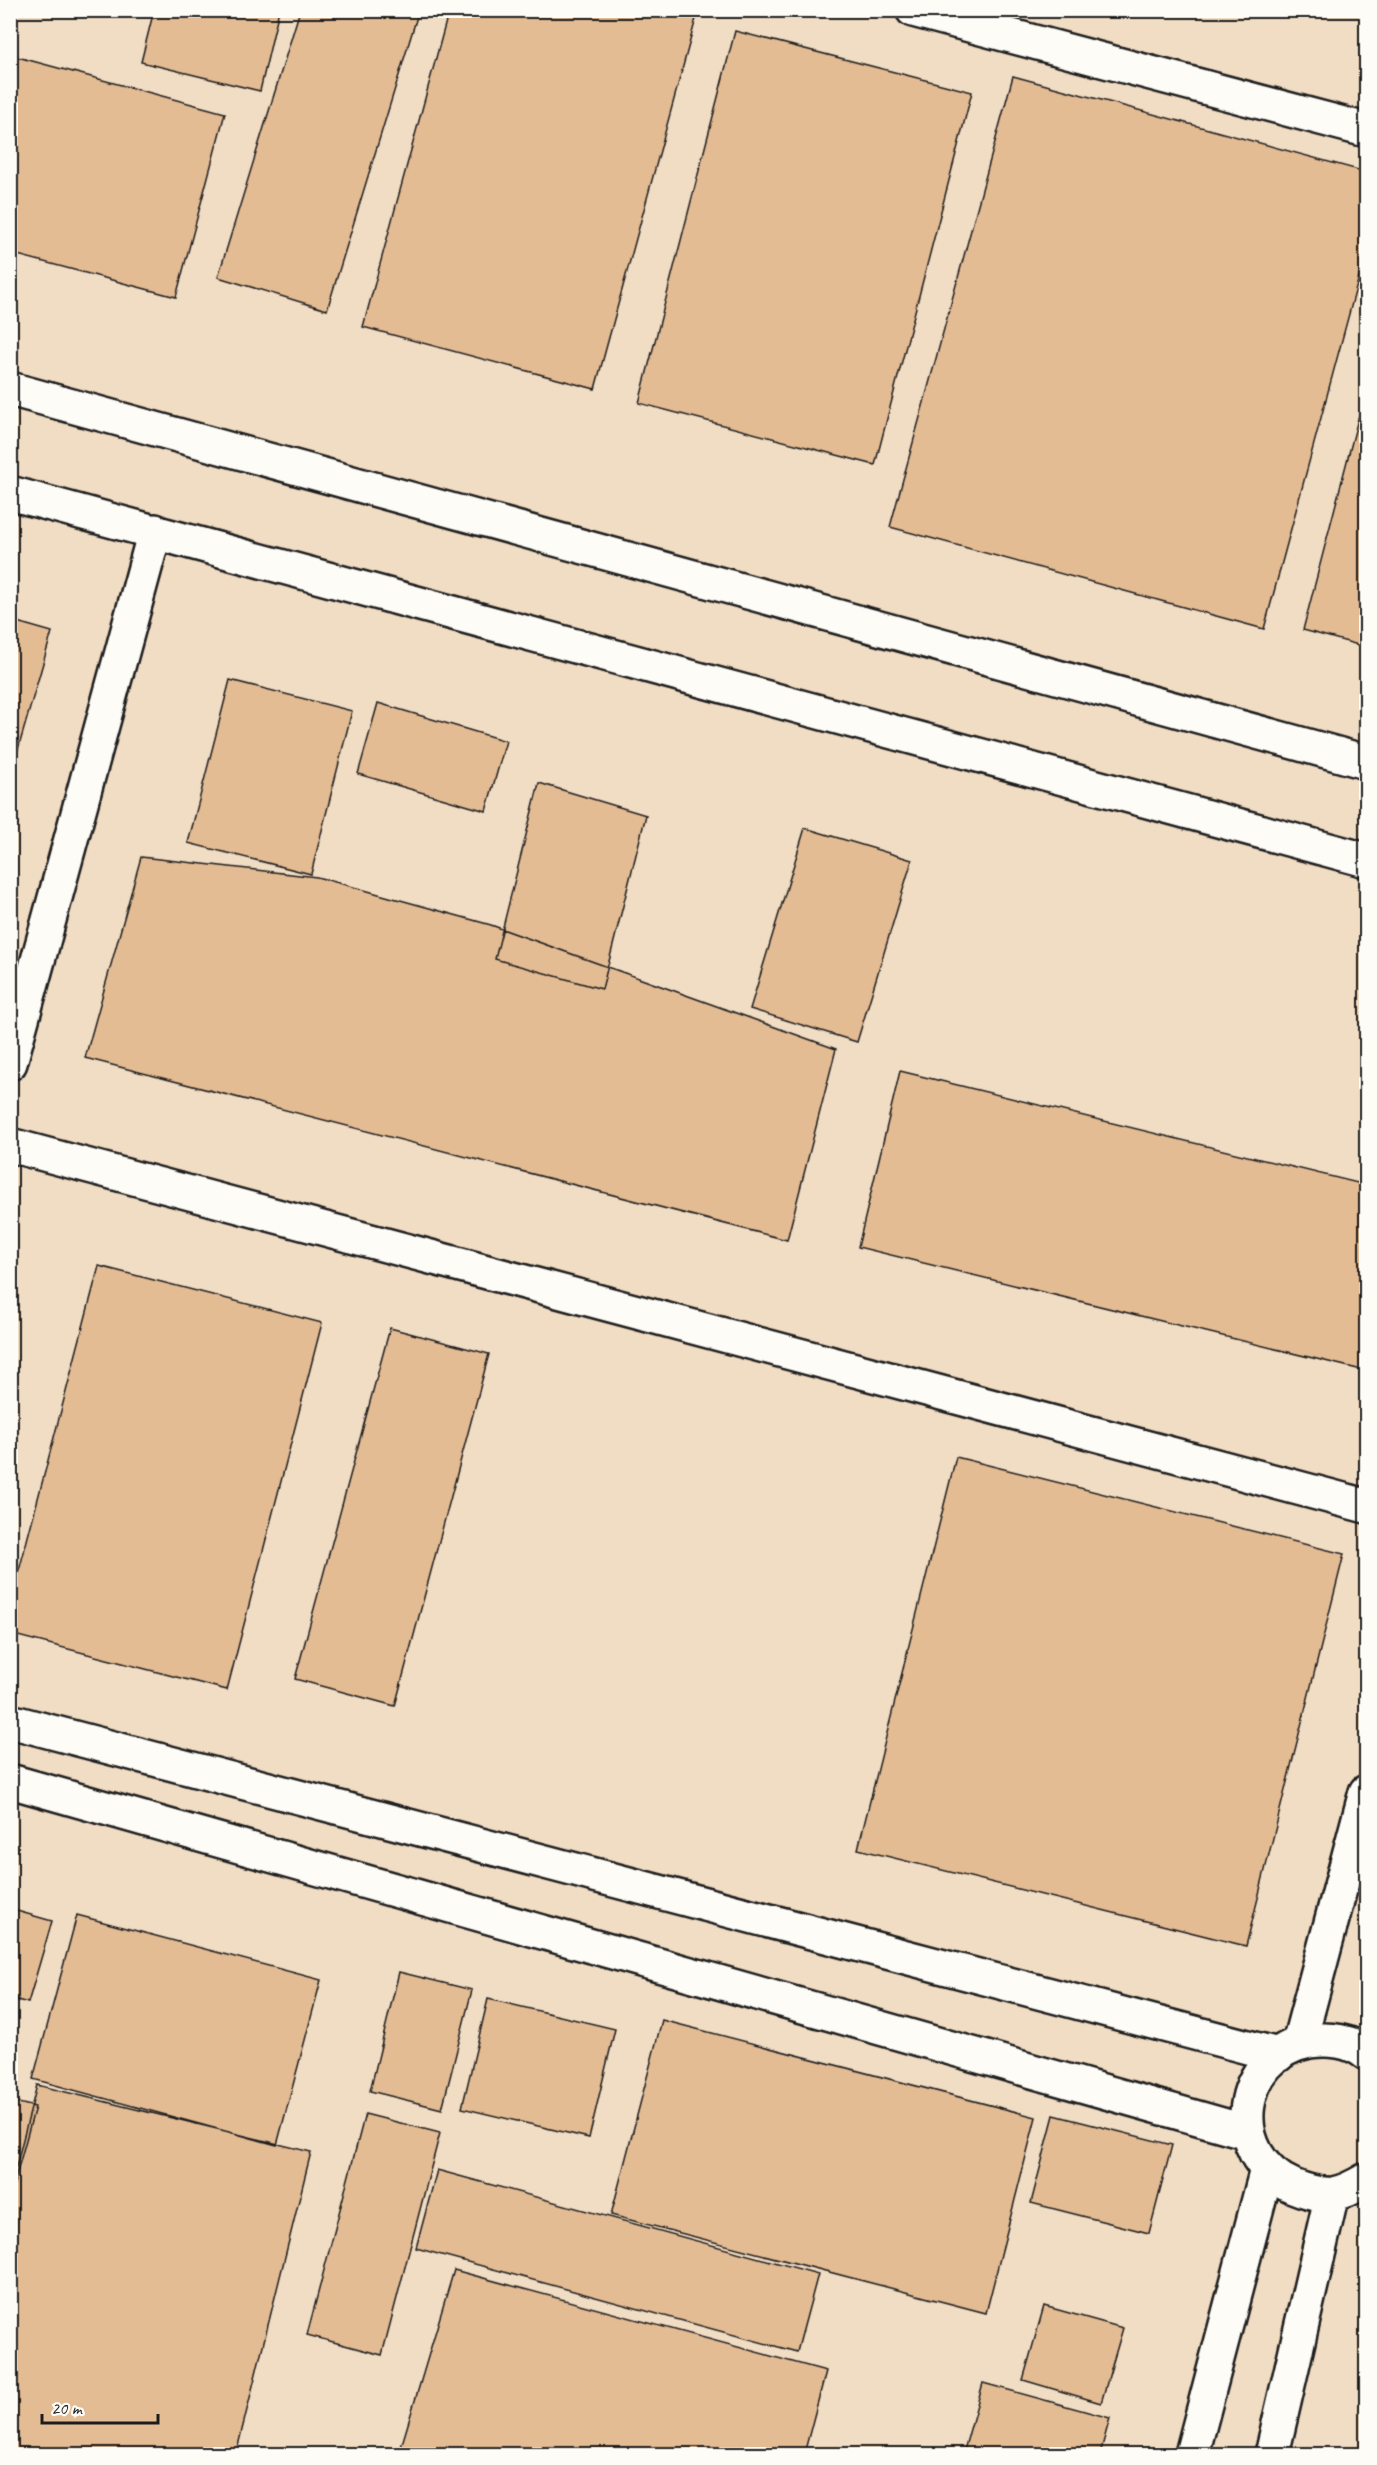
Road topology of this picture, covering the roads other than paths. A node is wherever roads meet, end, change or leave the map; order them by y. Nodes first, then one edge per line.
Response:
1 (913, 10) edge
2 (1366, 130) edge
3 (10, 390) edge
4 (10, 493) edge
5 (155, 531) junction
6 (1366, 762) edge
7 (1366, 860) edge
8 (10, 1062) edge
9 (10, 1145) edge
10 (1366, 1506) edge
11 (10, 1721) edge
12 (10, 1781) edge
13 (1366, 1792) edge
14 (1288, 2049) junction
15 (1366, 2053) edge
16 (1248, 2132) junction
17 (1267, 2169) junction
18 (1366, 2180) edge
19 (1332, 2194) junction
20 (1192, 2454) edge
21 (1272, 2454) edge

1 - 2 street
3 - 6 street
4 - 5 street
5 - 7 street
5 - 8 street
9 - 10 street
11 - 14 street
12 - 16 street
13 - 14 street
14 - 15 street
14 - 16 street
16 - 17 street
17 - 19 street
17 - 20 street
18 - 19 street
19 - 21 street

